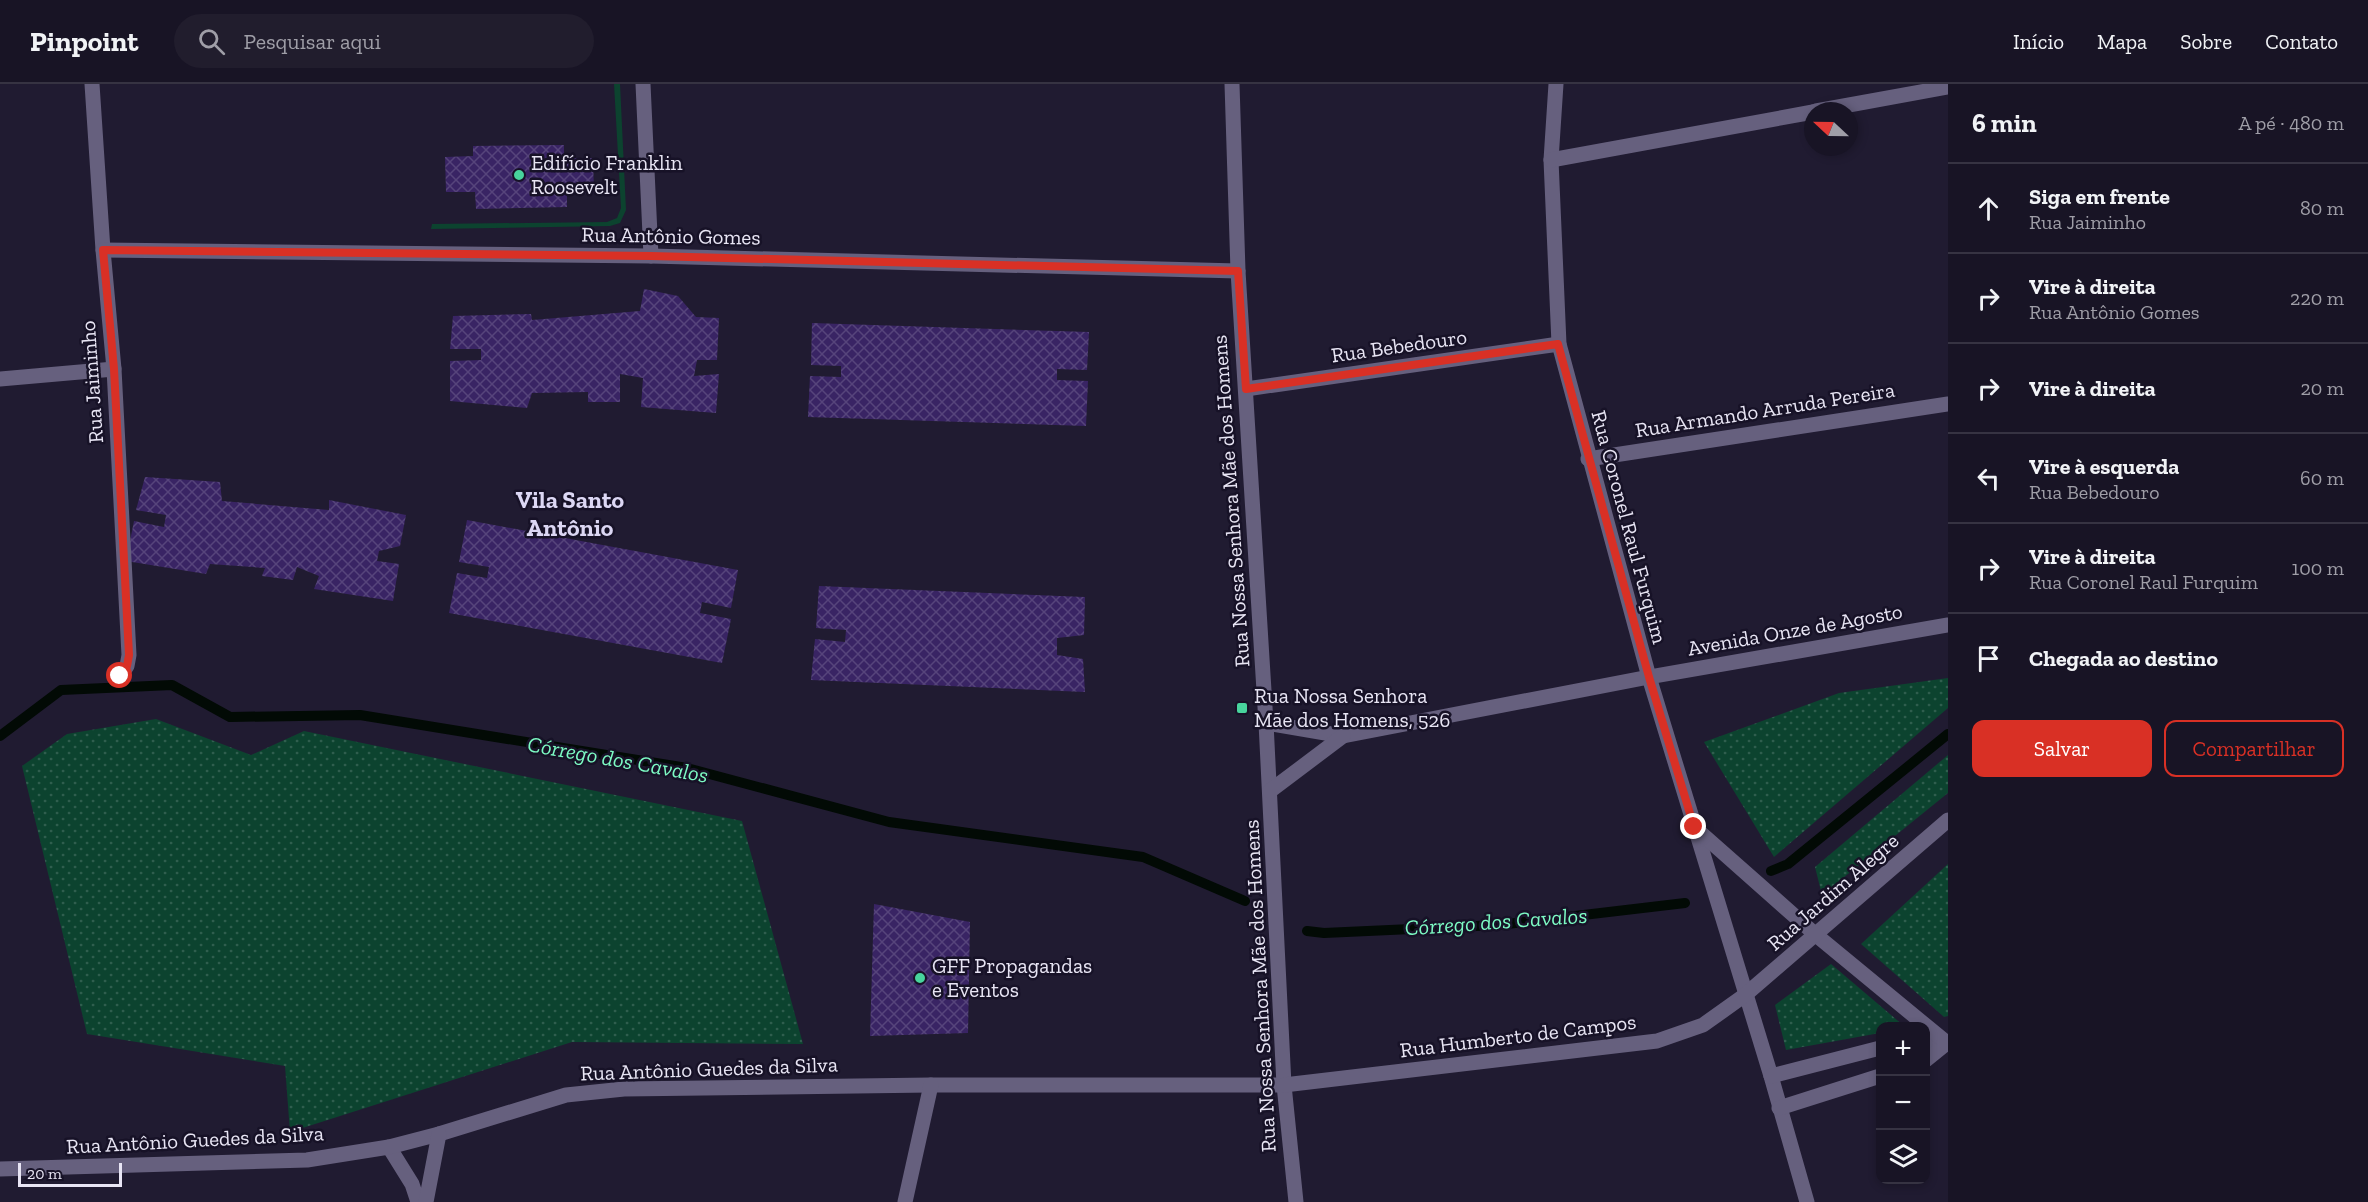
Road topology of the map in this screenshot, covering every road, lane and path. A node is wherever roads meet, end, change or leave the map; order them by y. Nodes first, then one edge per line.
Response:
1 (92, 84) edge
2 (643, 84) edge
3 (1232, 84) edge
4 (1556, 84) edge
5 (1948, 87) edge
6 (1858, 103) edge
7 (1804, 113) edge
8 (1551, 160) junction
9 (103, 250) junction
10 (651, 256) junction
11 (1238, 271) junction
12 (1558, 344) junction
13 (114, 369) junction
14 (0, 379) edge
15 (1246, 389) junction
16 (1948, 404) edge
17 (1588, 459) junction
18 (1948, 625) edge
19 (120, 676) dead end
20 (1649, 677) junction
21 (1266, 723) junction
22 (1343, 736) junction
23 (1270, 791) junction
24 (1948, 820) edge
25 (1694, 827) junction
26 (1816, 934) junction
27 (1745, 995) junction
28 (1930, 1040) edge
29 (1948, 1042) edge
30 (1876, 1049) edge
31 (1930, 1057) edge
32 (1771, 1076) junction
33 (1876, 1078) edge
34 (930, 1085) junction
35 (1284, 1085) junction
36 (1779, 1107) junction
37 (439, 1134) junction
38 (389, 1147) junction
39 (0, 1169) edge
40 (418, 1202) edge
41 (426, 1202) edge
42 (905, 1202) edge
43 (1296, 1202) edge
44 (1807, 1202) edge

1 - 9 street, Rua Jaiminho
2 - 10 street
3 - 11 street, Rua Nossa Senhora Mãe dos Homens
4 - 8 street, Rua Coronel Raul Furquim
5 - 6 street
7 - 8 street
8 - 12 street, Rua Coronel Raul Furquim
9 - 10 street, Rua Antônio Gomes
9 - 13 street, Rua Jaiminho
10 - 11 street, Rua Antônio Gomes
11 - 15 street, Rua Nossa Senhora Mãe dos Homens
12 - 15 street, Rua Bebedouro
12 - 17 street, Rua Coronel Raul Furquim
13 - 14 street
13 - 19 street, Rua Jaiminho
15 - 21 street, Rua Nossa Senhora Mãe dos Homens
16 - 17 street, Rua Armando Arruda Pereira
17 - 20 street, Rua Coronel Raul Furquim
18 - 20 street, Avenida Onze de Agosto
20 - 22 street, Avenida Onze de Agosto
20 - 25 street, Rua Coronel Raul Furquim
21 - 22 street
21 - 23 street, Rua Nossa Senhora Mãe dos Homens
22 - 23 street
23 - 35 street, Rua Nossa Senhora Mãe dos Homens
24 - 26 street, Rua Jardim Alegre
25 - 26 street
25 - 27 street, Rua Coronel Raul Furquim
26 - 27 street, Rua Jardim Alegre
26 - 29 street
27 - 32 street, Rua Coronel Raul Furquim
27 - 35 street, Rua Humberto de Campos
28 - 29 street
29 - 31 street
30 - 32 street
32 - 36 street, Rua Coronel Raul Furquim
33 - 36 street
34 - 35 street, Rua Antônio Guedes da Silva
34 - 37 street, Rua Antônio Guedes da Silva
34 - 42 street
35 - 43 street, Rua Nossa Senhora Mãe dos Homens
36 - 44 street, Rua Coronel Raul Furquim
37 - 38 street, Rua Antônio Guedes da Silva
37 - 41 street
38 - 39 street, Rua Antônio Guedes da Silva
38 - 40 street

